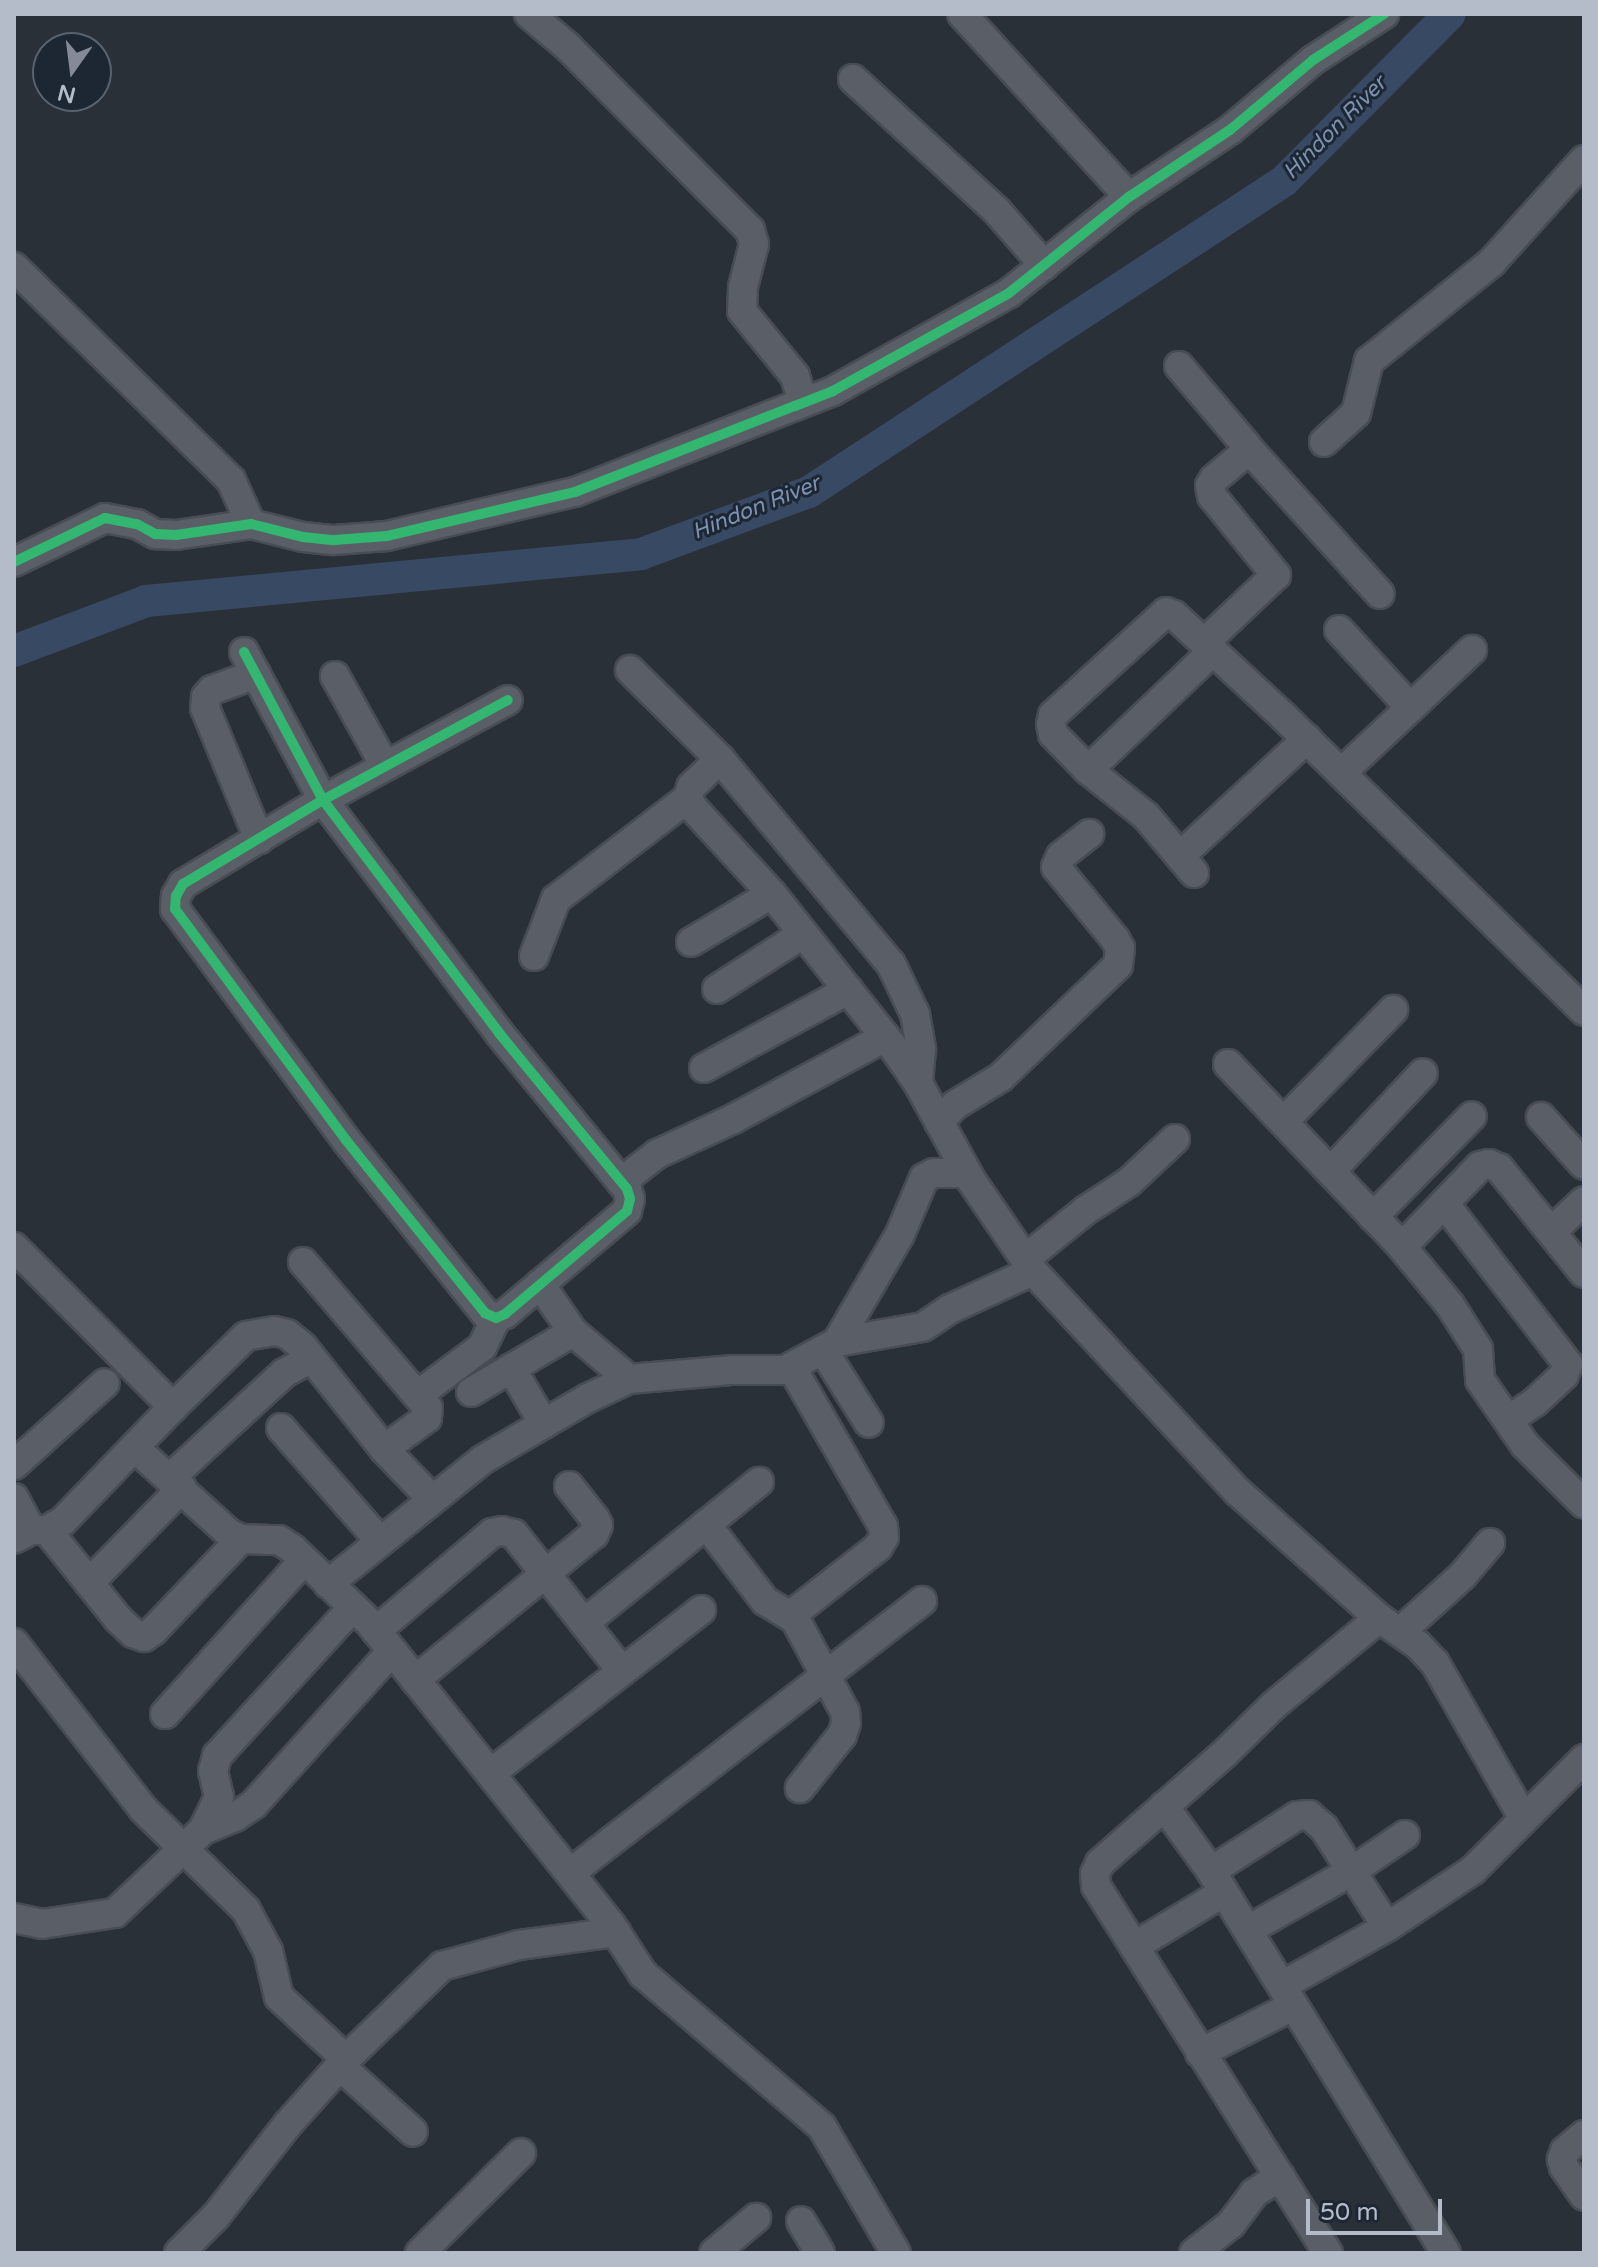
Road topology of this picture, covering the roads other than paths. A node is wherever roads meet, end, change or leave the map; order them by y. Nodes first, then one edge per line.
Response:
1 (529, 14) edge
2 (962, 14) edge
3 (1384, 14) edge
4 (853, 79) dead end
5 (1584, 160) edge
6 (1129, 197) junction
7 (1044, 265) junction
8 (14, 267) edge
9 (1179, 366) dead end
10 (803, 402) junction
11 (1324, 442) dead end
12 (1247, 447) junction
13 (251, 524) junction
14 (14, 562) edge
15 (1380, 594) dead end
16 (1339, 630) dead end
17 (1209, 647) junction
18 (1472, 650) dead end
19 (630, 670) dead end
20 (335, 676) dead end
21 (508, 700) dead end
22 (1409, 706) junction
23 (1307, 739) junction
24 (720, 759) junction
25 (385, 766) junction
26 (1088, 770) junction
27 (1341, 773) junction
28 (688, 798) junction
29 (323, 800) junction
30 (1089, 834) dead end
31 (786, 838) junction
32 (259, 839) junction
33 (740, 861) junction
34 (772, 894) junction
35 (803, 934) junction
36 (691, 942) dead end
37 (534, 956) dead end
38 (717, 989) dead end
39 (848, 990) junction
40 (1393, 1010) dead end
41 (1584, 1011) edge
42 (885, 1037) junction
43 (1228, 1064) dead end
44 (704, 1068) dead end
45 (1423, 1073) dead end
46 (918, 1083) junction
47 (1472, 1116) dead end
48 (1541, 1117) dead end
49 (1284, 1121) junction
50 (939, 1122) junction
51 (1175, 1139) dead end
52 (1584, 1165) edge
53 (1331, 1171) junction
54 (967, 1173) junction
55 (621, 1182) junction
56 (1584, 1201) edge
57 (1444, 1203) junction
58 (1373, 1217) junction
59 (1551, 1232) junction
60 (14, 1247) edge
61 (1402, 1247) junction
62 (303, 1262) dead end
63 (1029, 1265) junction
64 (1584, 1273) edge
65 (540, 1284) junction
66 (496, 1318) junction
67 (573, 1332) junction
68 (830, 1346) junction
69 (310, 1359) junction
70 (511, 1368) junction
71 (792, 1368) junction
72 (629, 1379) junction
73 (105, 1383) dead end
74 (471, 1392) dead end
75 (419, 1394) junction
76 (173, 1407) junction
77 (1508, 1420) junction
78 (869, 1423) dead end
79 (544, 1424) junction
80 (281, 1428) dead end
81 (135, 1448) junction
82 (384, 1449) junction
83 (14, 1465) edge
84 (759, 1482) dead end
85 (176, 1483) junction
86 (569, 1486) dead end
87 (14, 1498) edge
88 (432, 1499) junction
89 (1584, 1504) edge
90 (706, 1524) junction
91 (30, 1533) edge
92 (241, 1539) junction
93 (380, 1541) junction
94 (1490, 1543) dead end
95 (304, 1560) junction
96 (544, 1572) junction
97 (89, 1583) junction
98 (328, 1584) junction
99 (922, 1601) dead end
100 (353, 1607) junction
101 (701, 1610) dead end
102 (795, 1619) junction
103 (584, 1623) junction
104 (1390, 1625) junction
105 (384, 1641) junction
106 (14, 1643) edge
107 (621, 1670) junction
108 (825, 1676) junction
109 (415, 1680) junction
110 (165, 1714) dead end
111 (1584, 1759) edge
112 (491, 1773) junction
113 (800, 1788) dead end
114 (1164, 1806) junction
115 (1523, 1817) junction
116 (203, 1830) junction
117 (1405, 1835) dead end
118 (183, 1851) junction
119 (1352, 1871) junction
120 (570, 1873) junction
121 (1218, 1881) junction
122 (14, 1918) edge
123 (1387, 1927) junction
124 (1248, 1930) junction
125 (616, 1932) junction
126 (1135, 1946) junction
127 (1288, 1995) junction
128 (1200, 2053) junction
129 (343, 2062) junction
130 (413, 2132) dead end
131 (1584, 2135) edge
132 (521, 2153) dead end
133 (1280, 2177) junction
134 (1584, 2196) edge
135 (756, 2218) dead end
136 (801, 2221) dead end
137 (179, 2253) edge
138 (420, 2253) edge
139 (714, 2253) edge
140 (820, 2253) edge
141 (896, 2253) edge
142 (1194, 2253) edge
143 (1328, 2253) edge
144 (1446, 2253) edge

1 - 10 street
2 - 6 street
3 - 6 street
4 - 7 street
5 - 11 street
6 - 7 street
7 - 10 street
8 - 13 street
9 - 12 street
10 - 13 street
12 - 15 street
12 - 17 street
13 - 14 street
16 - 22 street
17 - 23 street
17 - 26 street
17 - 26 street
18 - 22 street
19 - 24 street
20 - 25 street
21 - 25 street
22 - 27 street
23 - 26 street
23 - 27 street
24 - 28 street
24 - 31 street
25 - 29 street
27 - 41 street
28 - 33 street
28 - 37 street
29 - 32 street
29 - 32 street
29 - 55 street
30 - 50 street
31 - 33 street
31 - 46 street
32 - 66 street
33 - 34 street
34 - 35 street
34 - 36 street
35 - 38 street
35 - 39 street
39 - 42 street
39 - 44 street
40 - 49 street
42 - 46 street
42 - 55 street
43 - 49 street
45 - 53 street
46 - 50 street
47 - 58 street
48 - 52 street
49 - 53 street
50 - 54 street
51 - 63 street
53 - 58 street
54 - 63 street
54 - 68 street
55 - 65 street
56 - 59 street
57 - 59 street
57 - 61 street
57 - 77 street
58 - 61 street
59 - 64 street
60 - 76 street
61 - 77 street
62 - 75 street
63 - 68 street
63 - 104 street
65 - 66 street
65 - 67 street
66 - 75 street
67 - 70 street
67 - 72 street
68 - 71 street
68 - 78 street
69 - 76 street
69 - 82 street
69 - 85 street
70 - 74 street
70 - 79 street
71 - 72 street
71 - 102 street
72 - 79 street
73 - 83 street
75 - 82 street
76 - 81 street
77 - 89 street
79 - 88 street
80 - 93 street
81 - 85 street
81 - 91 street
82 - 88 street
84 - 90 street
85 - 92 street
85 - 97 street
86 - 96 street
87 - 91 street
88 - 93 street
90 - 102 street
90 - 103 street
91 - 97 street
92 - 95 street
92 - 97 street
93 - 98 street
94 - 104 street
95 - 98 street
95 - 110 street
96 - 103 street
96 - 105 street
96 - 109 street
98 - 100 street
99 - 108 street
100 - 105 street
100 - 116 street
101 - 107 street
102 - 108 street
103 - 107 street
104 - 114 street
104 - 115 street
105 - 109 street
105 - 116 street
106 - 118 street
107 - 112 street
108 - 113 street
108 - 120 street
109 - 112 street
111 - 115 street
112 - 120 street
114 - 121 street
114 - 126 street
115 - 123 street
116 - 118 street
117 - 119 street
118 - 122 street
118 - 129 street
119 - 121 street
119 - 123 street
119 - 124 street
120 - 125 street
121 - 124 street
121 - 126 street
123 - 127 street
124 - 127 street
125 - 129 street
125 - 141 street
126 - 128 street
127 - 128 street
127 - 144 street
128 - 133 street
129 - 130 street
129 - 137 street
131 - 134 street
132 - 138 street
133 - 142 street
133 - 143 street
135 - 139 street
136 - 140 street

